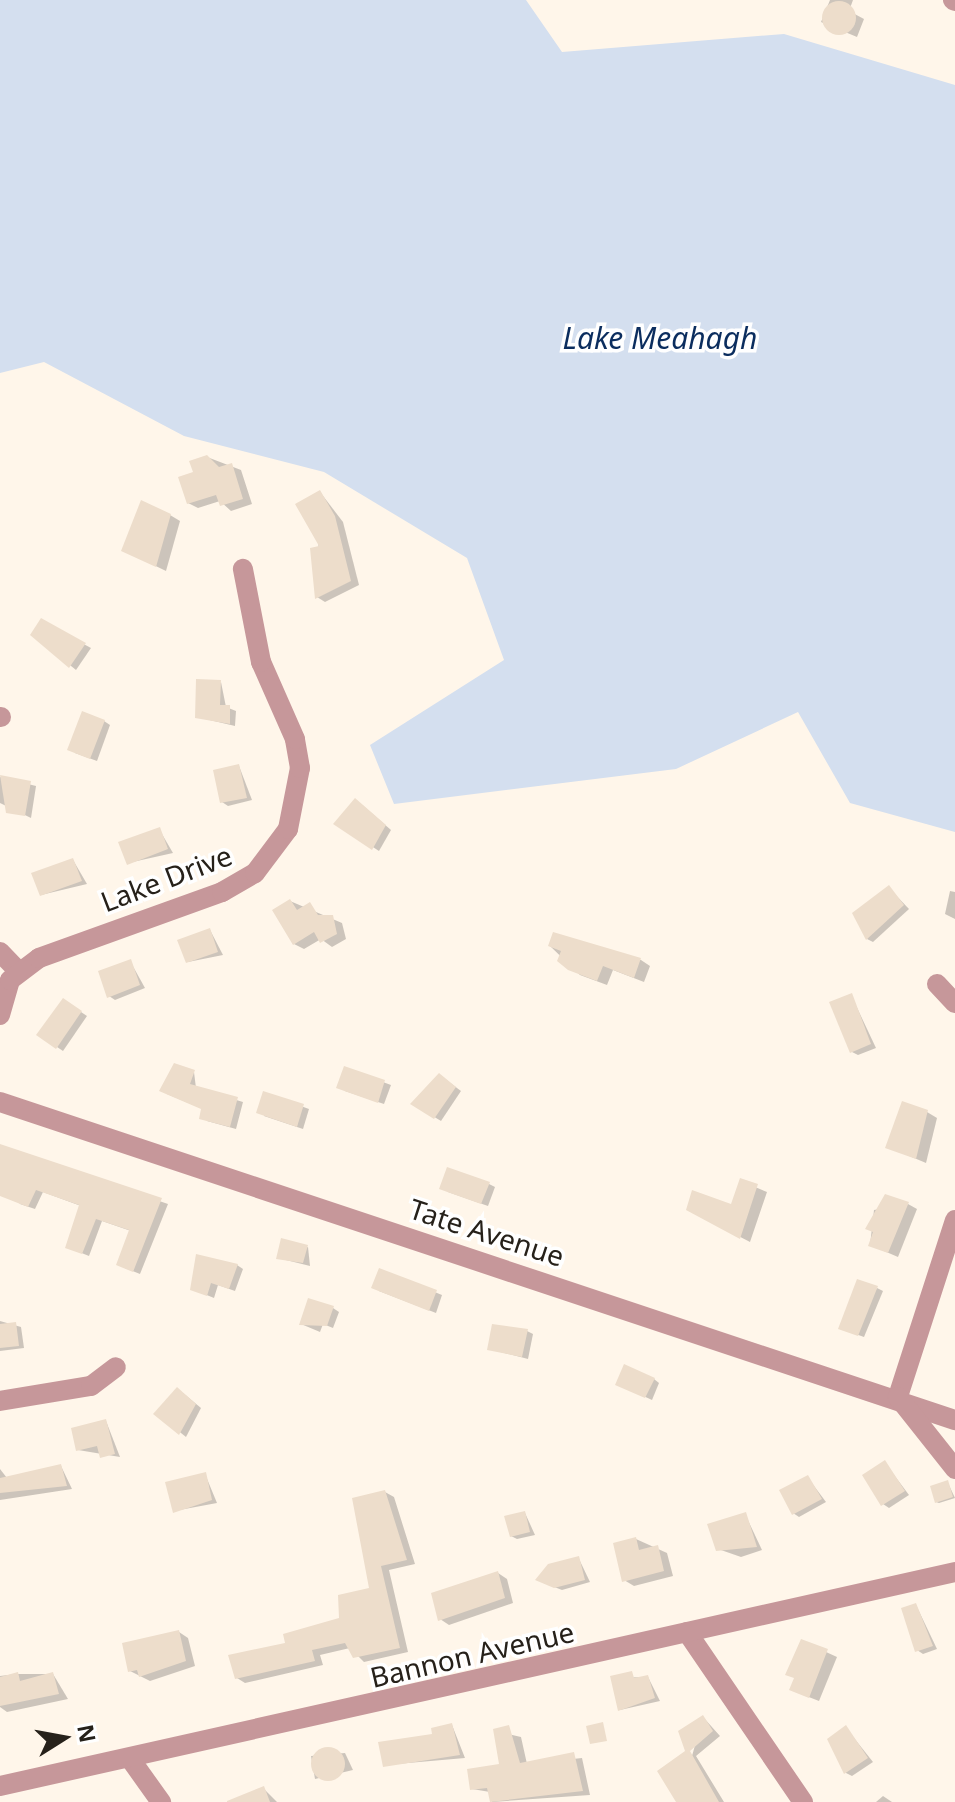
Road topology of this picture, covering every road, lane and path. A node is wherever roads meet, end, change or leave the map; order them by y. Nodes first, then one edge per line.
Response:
1 (243, 569) dead end
2 (0, 952) edge
3 (19, 972) junction
4 (937, 984) dead end
5 (955, 1003) edge
6 (0, 1015) edge
7 (0, 1102) edge
8 (955, 1220) edge
9 (116, 1367) dead end
10 (898, 1397) junction
11 (0, 1401) edge
12 (955, 1420) edge
13 (955, 1469) edge
14 (955, 1572) edge
15 (687, 1632) junction
16 (131, 1760) junction
17 (0, 1786) edge
18 (161, 1802) edge
19 (803, 1802) edge

1 - 3 street, Lake Drive
2 - 3 street
3 - 6 street
4 - 5 street
7 - 10 street, Tate Avenue
8 - 10 street
9 - 11 street
10 - 12 street, Tate Avenue
10 - 13 street
14 - 15 street, Bannon Avenue
15 - 16 street, Bannon Avenue
15 - 19 street
16 - 17 street, Bannon Avenue
16 - 18 street

